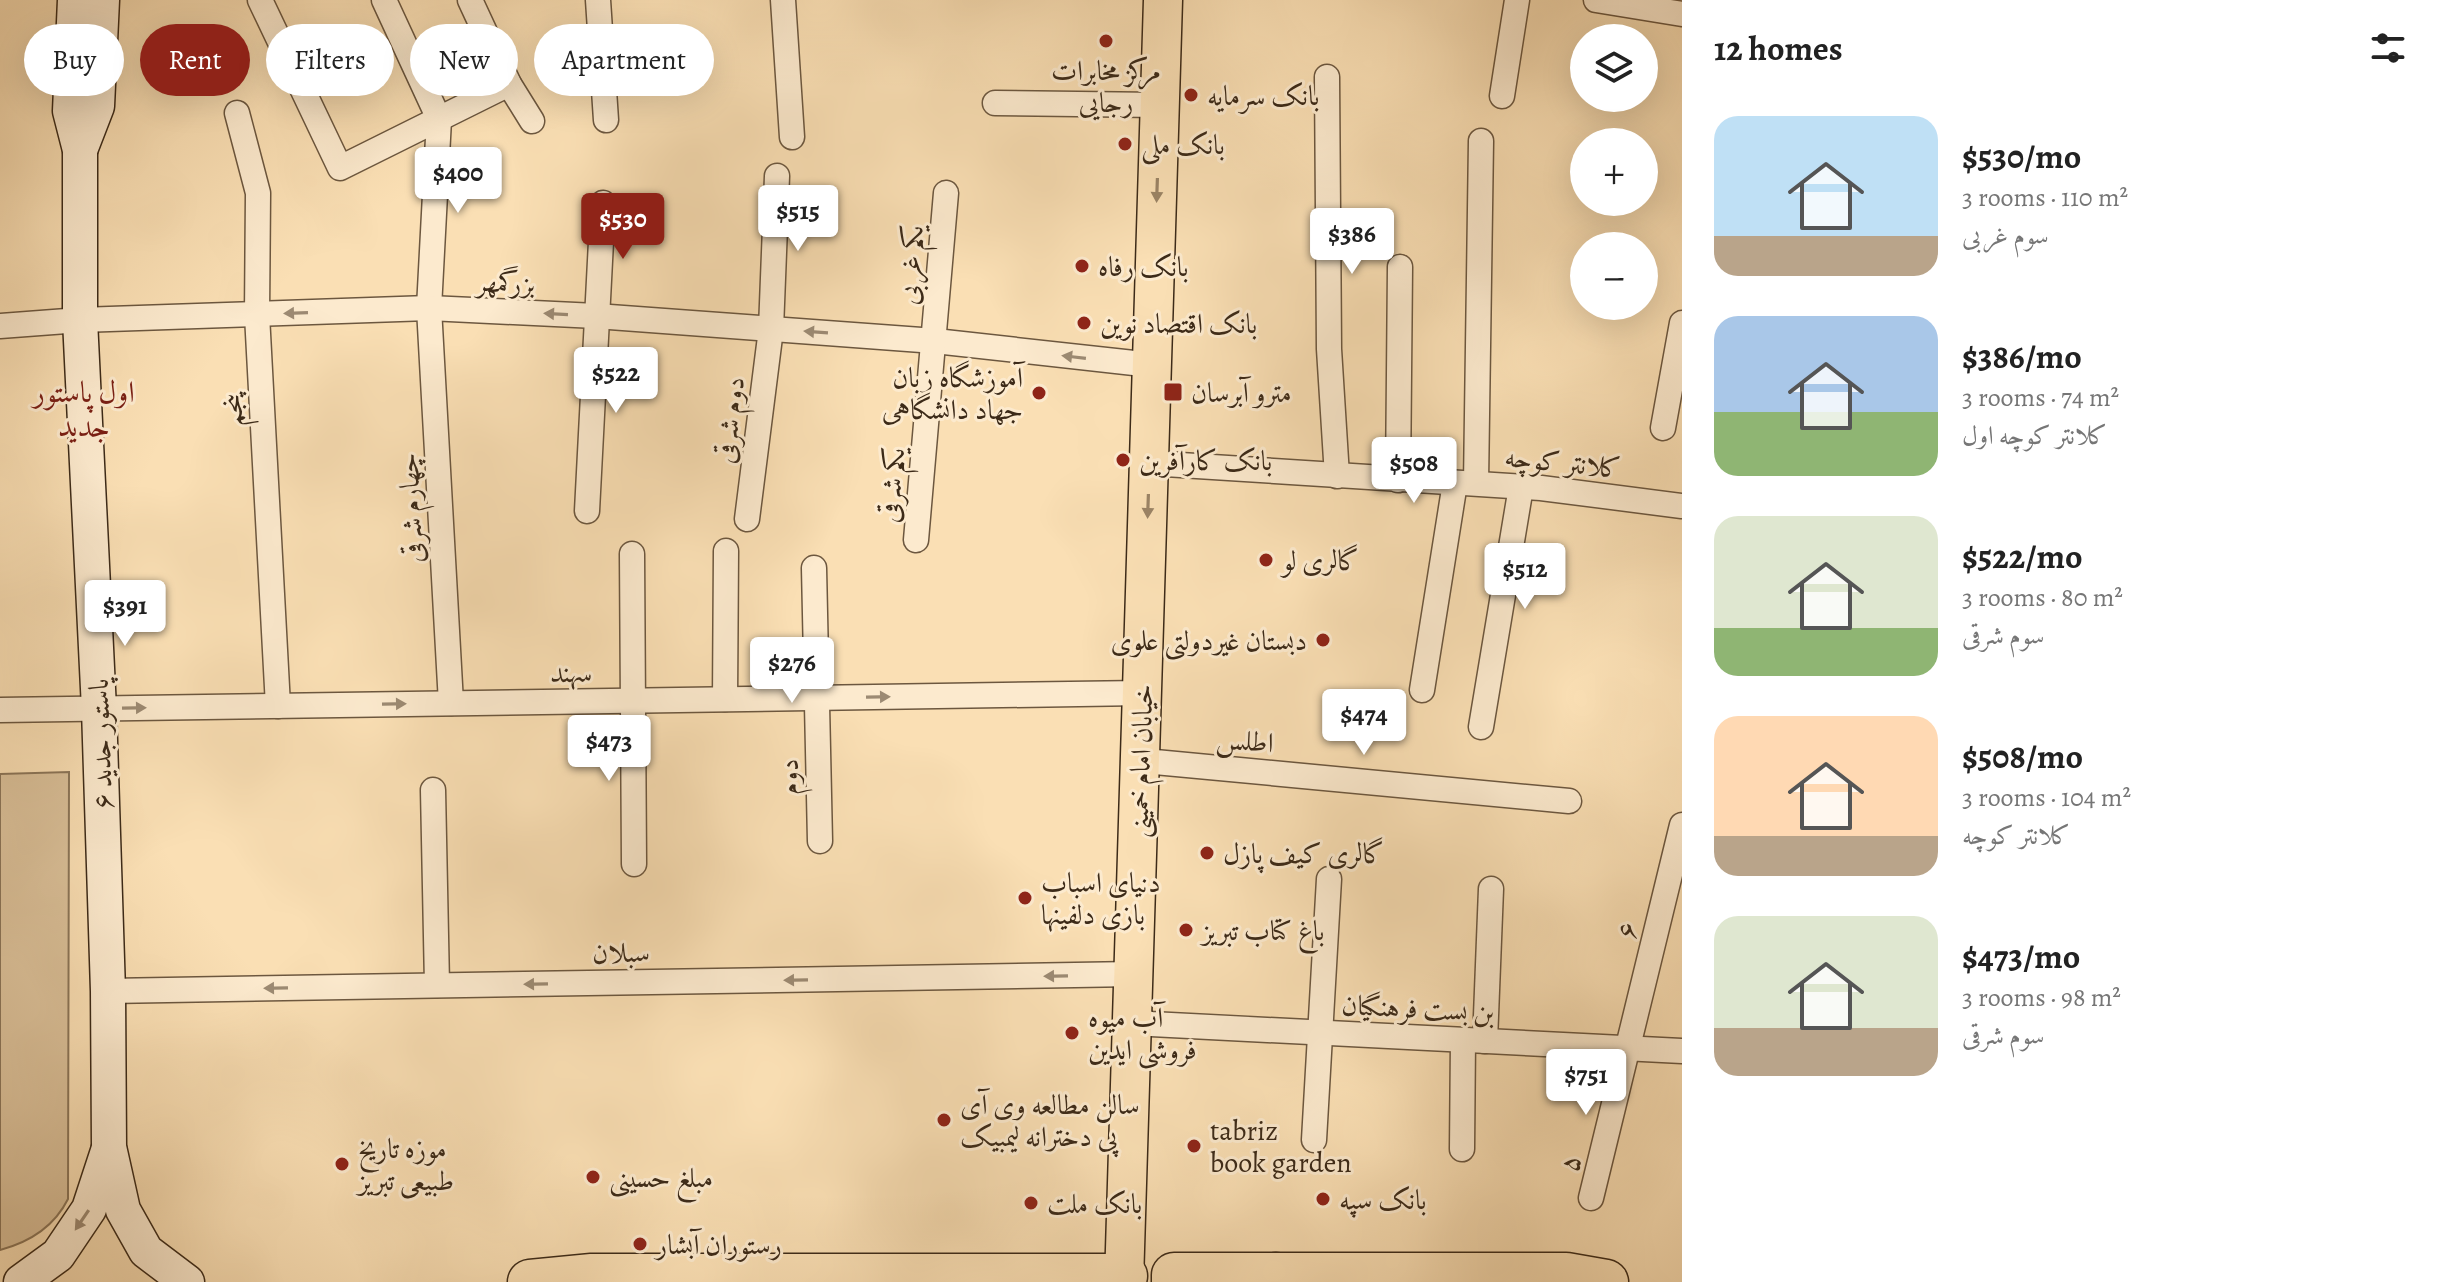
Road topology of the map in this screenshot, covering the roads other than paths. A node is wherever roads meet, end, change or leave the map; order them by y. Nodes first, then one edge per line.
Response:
1 (75, 0) edge
2 (102, 0) edge
3 (260, 0) edge
4 (384, 0) edge
5 (470, 0) edge
6 (598, 0) edge
7 (783, 0) edge
8 (1163, 0) edge
9 (1517, 0) edge
10 (1596, 0) edge
11 (1682, 14) edge
12 (481, 24) edge
13 (1327, 77) dead end
14 (485, 96) edge
15 (516, 96) edge
16 (1502, 96) dead end
17 (995, 103) dead end
18 (1160, 105) junction
19 (237, 113) dead end
20 (439, 119) junction
21 (606, 120) dead end
22 (532, 121) dead end
23 (792, 137) dead end
24 (1481, 141) dead end
25 (80, 150) junction
26 (777, 176) dead end
27 (946, 193) dead end
28 (603, 203) dead end
29 (1400, 267) dead end
30 (429, 308) junction
31 (257, 315) junction
32 (596, 316) junction
33 (80, 320) junction
34 (1682, 323) edge
35 (0, 326) edge
36 (771, 329) junction
37 (935, 341) junction
38 (1152, 365) junction
39 (1663, 428) dead end
40 (1149, 463) junction
41 (1337, 476) junction
42 (1398, 480) junction
43 (1465, 483) junction
44 (1521, 487) junction
45 (1682, 506) edge
46 (587, 511) dead end
47 (747, 519) dead end
48 (916, 540) dead end
49 (726, 551) dead end
50 (632, 554) dead end
51 (814, 568) dead end
52 (1422, 690) dead end
53 (1142, 693) junction
54 (816, 698) junction
55 (725, 699) junction
56 (633, 701) junction
57 (451, 703) junction
58 (278, 706) junction
59 (99, 709) junction
60 (0, 710) edge
61 (1481, 727) dead end
62 (1148, 760) junction
63 (433, 790) dead end
64 (1569, 801) dead end
65 (1682, 825) edge
66 (820, 841) dead end
67 (634, 864) dead end
68 (1329, 879) dead end
69 (1491, 889) dead end
70 (1134, 974) junction
71 (437, 985) junction
72 (108, 991) junction
73 (1142, 1021) junction
74 (1320, 1033) junction
75 (1474, 1040) junction
76 (1627, 1049) junction
77 (1682, 1051) edge
78 (1314, 1140) dead end
79 (109, 1147) junction
80 (1462, 1149) dead end
81 (1591, 1198) dead end
82 (885, 1279) edge
83 (1125, 1279) edge
84 (1267, 1279) edge
85 (21, 1282) edge
86 (187, 1282) edge
87 (530, 1282) edge
88 (1174, 1282) edge
89 (1606, 1282) edge

1 - 25 main road, پاستور جدید ۶
2 - 25 main road, پاستور جدید ۶
3 - 20 street
4 - 20 street
5 - 12 street
6 - 21 street
7 - 23 street
8 - 18 main road, خیابان امام خمینی
9 - 16 street
10 - 11 street
13 - 41 street
14 - 20 street
15 - 22 street
17 - 18 street
18 -> 38 main road, خیابان امام خمینی
19 - 31 street, پنجم
20 - 30 street, چهارم شرقی
24 - 43 street
25 - 33 main road, پاستور جدید ۶
26 - 36 street, دوم شرقی
27 - 37 street, یکم غربی
28 - 32 street
29 - 42 street
30 -> 31 street, بزرگمهر
32 -> 30 street, بزرگمهر
30 - 57 street, چهارم شرقی
31 - 33 street, بزرگمهر
31 - 58 street, پنجم
32 - 36 street, بزرگمهر
32 - 46 street
33 - 35 street, بزرگمهر
33 - 59 main road, پاستور جدید ۶
34 - 39 street
37 -> 36 street, بزرگمهر
36 - 47 street, دوم شرقی
38 -> 37 street, بزرگمهر
37 - 48 street, یکم شرقی
38 - 40 main road, خیابان امام خمینی
40 - 41 street, کلانتر کوچه
40 -> 53 main road, خیابان امام خمینی
41 - 42 street, کلانتر کوچه
42 - 43 street, کلانتر کوچه
43 - 44 street, کلانتر کوچه
43 - 52 street
44 - 45 street, کلانتر کوچه
44 - 61 street
49 - 55 street
50 - 56 street
51 - 54 street, دوم
54 -> 53 street, سهند
53 - 62 main road, خیابان امام خمینی
54 - 55 street, سهند
54 - 66 street, دوم
55 - 56 street, سهند
56 - 57 street, سهند
56 - 67 street
58 -> 57 street, سهند
59 -> 58 street, سهند
59 - 60 street, سهند
59 - 72 main road, پاستور جدید ۶
62 - 64 street, اطلس
62 - 70 main road, خیابان امام خمینی
63 - 71 street
65 - 76 street, ۶
68 - 74 street
69 - 75 street
70 -> 71 street, سبلان
70 - 73 main road, خیابان امام خمینی
71 -> 72 street, سبلان
72 - 79 main road, پاستور جدید ۶
73 - 74 street, بن بست فرهنگیان
73 - 83 main road, خیابان امام خمینی
74 - 75 street, بن بست فرهنگیان
74 - 78 street
75 - 76 street, بن بست فرهنگیان
75 - 80 street
76 - 77 street, بن بست فرهنگیان
76 - 81 street, ۵
79 -> 85 main road, پاستور جدید ۶
79 - 86 main road, پاستور جدید ۶
82 - 83 highway
82 - 87 highway
84 - 88 highway
84 - 89 highway

